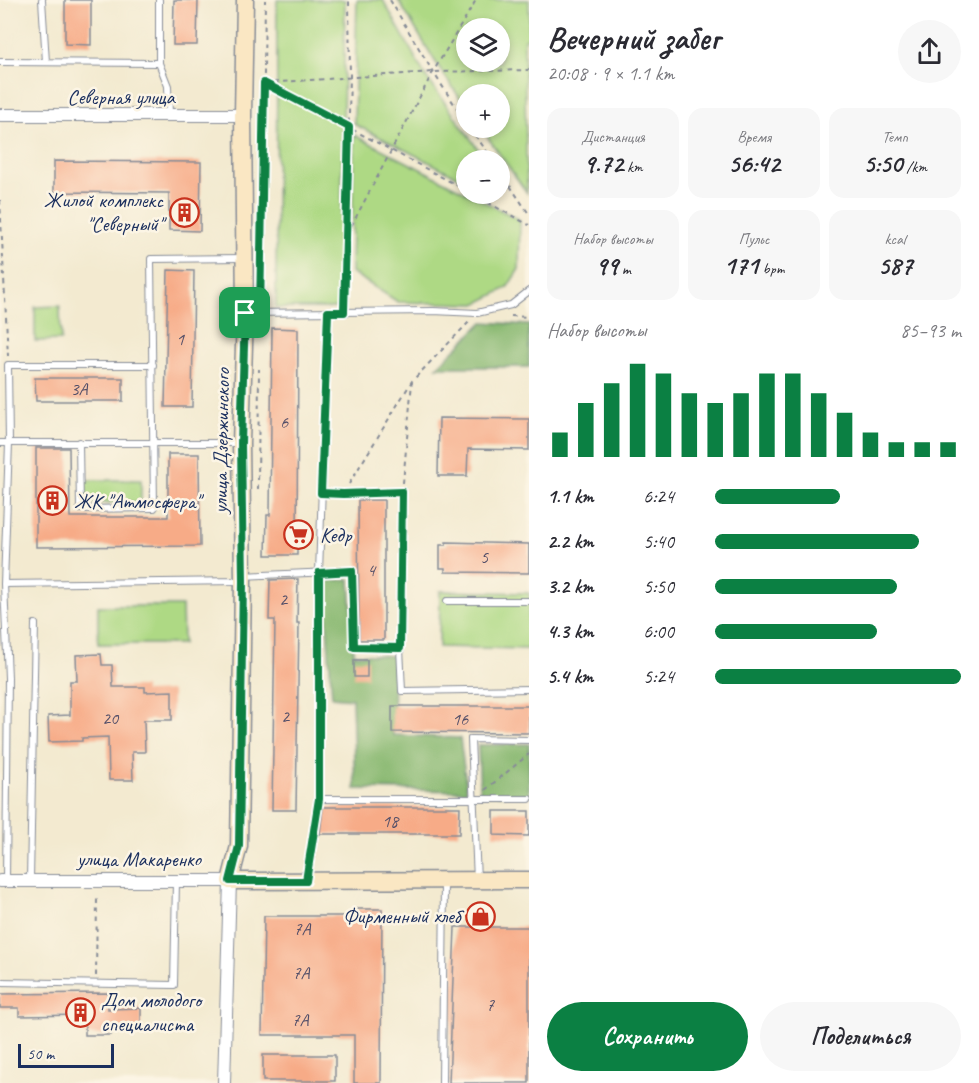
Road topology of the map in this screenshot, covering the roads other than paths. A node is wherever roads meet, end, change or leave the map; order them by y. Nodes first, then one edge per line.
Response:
1 (42, 0) edge
2 (159, 0) edge
3 (244, 0) edge
4 (0, 62) edge
5 (46, 62) junction
6 (159, 63) junction
7 (243, 115) junction
8 (0, 116) edge
9 (169, 117) junction
10 (244, 258) junction
11 (529, 291) edge
12 (328, 312) junction
13 (245, 313) junction
14 (153, 365) junction
15 (79, 442) junction
16 (154, 442) junction
17 (0, 443) edge
18 (9, 443) junction
19 (241, 443) junction
20 (321, 493) junction
21 (319, 573) junction
22 (243, 579) junction
23 (4, 584) junction
24 (447, 601) dead end
25 (529, 601) edge
26 (35, 624) dead end
27 (400, 648) junction
28 (0, 678) edge
29 (8, 678) junction
30 (529, 689) edge
31 (4, 726) edge
32 (529, 740) edge
33 (475, 798) junction
34 (319, 799) junction
35 (529, 799) edge
36 (477, 880) junction
37 (529, 880) edge
38 (3, 881) edge
39 (30, 881) junction
40 (176, 881) junction
41 (230, 881) junction
42 (306, 881) junction
43 (444, 882) junction
44 (0, 982) edge
45 (224, 1083) edge
46 (442, 1083) edge

1 - 5 lane
2 - 6 lane
3 - 7 street, улица Дзержинского
4 - 5 lane
5 - 6 lane
6 - 9 lane
7 - 9 street, Северная улица
7 - 10 street, улица Дзержинского
8 - 9 street, Северная улица
10 - 13 street, улица Дзержинского
10 - 14 lane
11 - 12 lane
12 - 13 lane
12 - 20 lane
13 - 19 street, улица Дзержинского
14 - 16 lane
14 - 18 lane
15 - 16 lane
15 - 16 lane
15 - 18 lane
16 - 19 lane
17 - 18 lane
18 - 23 lane
19 - 22 street, улица Дзержинского
20 - 21 lane
20 - 27 lane
21 - 22 lane
21 - 27 lane
21 - 34 lane
22 - 23 lane
22 - 41 street, улица Дзержинского
23 - 29 lane
24 - 25 lane
26 - 39 lane
27 - 30 lane
28 - 29 lane
29 - 31 lane
31 - 38 lane
32 - 33 lane
33 - 34 lane
33 - 35 lane
33 - 36 lane
34 - 42 lane
36 - 37 street, улица Макаренко
36 - 43 street, улица Макаренко
38 - 39 street, улица Макаренко
39 - 40 street, улица Макаренко
40 - 41 street, улица Макаренко
40 - 44 lane
41 - 42 street, улица Макаренко
41 - 45 street
42 - 43 street, улица Макаренко
43 - 46 lane

